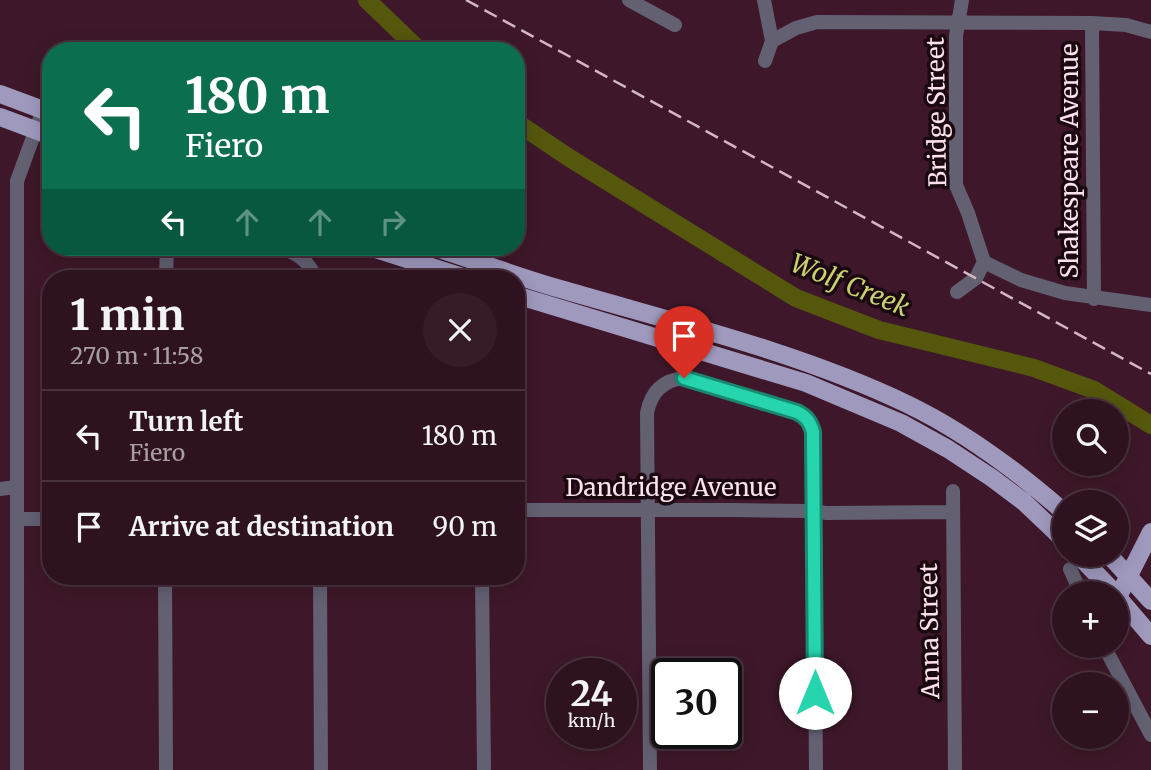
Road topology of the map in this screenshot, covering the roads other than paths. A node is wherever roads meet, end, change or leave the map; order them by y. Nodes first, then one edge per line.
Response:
1 (629, 0) edge
2 (764, 0) edge
3 (962, 0) edge
4 (959, 22) junction
5 (1092, 23) junction
6 (675, 25) dead end
7 (1151, 32) edge
8 (772, 41) junction
9 (765, 61) dead end
10 (0, 94) edge
11 (42, 110) edge
12 (0, 117) edge
13 (42, 133) edge
14 (42, 135) edge
15 (297, 256) edge
16 (397, 256) edge
17 (453, 256) edge
18 (984, 262) junction
19 (312, 270) edge
20 (441, 270) edge
21 (484, 270) edge
22 (525, 283) edge
23 (957, 292) dead end
24 (525, 298) edge
25 (1094, 299) junction
26 (1151, 305) edge
27 (16, 487) junction
28 (0, 489) edge
29 (953, 491) dead end
30 (1052, 503) edge
31 (525, 510) edge
32 (647, 510) junction
33 (814, 512) junction
34 (952, 512) junction
35 (17, 519) junction
36 (42, 519) edge
37 (1052, 529) edge
38 (1151, 533) edge
39 (1081, 567) edge
40 (1121, 567) edge
41 (1130, 576) junction
42 (1099, 581) edge
43 (1127, 581) edge
44 (165, 585) edge
45 (320, 585) edge
46 (482, 585) edge
47 (1151, 601) edge
48 (1129, 609) edge
49 (1151, 636) edge
50 (1110, 658) edge
51 (1151, 735) edge
52 (16, 770) edge
53 (166, 770) edge
54 (321, 770) edge
55 (484, 770) edge
56 (650, 770) edge
57 (816, 770) edge
58 (955, 770) edge

1 - 6 street
2 - 8 street
3 - 4 street, Bridge Street
4 - 5 street
4 - 8 street
4 - 18 street, Bridge Street
5 - 7 street
5 - 25 street, Shakespeare Avenue
8 - 9 street
10 - 11 main road
12 - 13 main road
14 - 27 street
15 - 19 street
16 - 20 main road
17 - 21 main road
18 - 23 street
18 - 25 street
22 - 30 main road
24 - 37 main road
25 - 26 street
27 - 28 street
27 - 35 street
29 - 34 street, Anna Street
31 - 32 street, Dandridge Avenue
32 - 33 street, Dandridge Avenue
32 - 33 street
32 - 56 street
33 - 34 street, Dandridge Avenue
33 - 57 street
34 - 58 street, Anna Street
35 - 36 street
35 - 52 street
38 - 41 main road
39 - 42 main road
40 - 41 main road
41 - 43 main road
41 - 47 main road
44 - 53 street
45 - 54 street
46 - 55 street
48 - 49 main road
50 - 51 street

